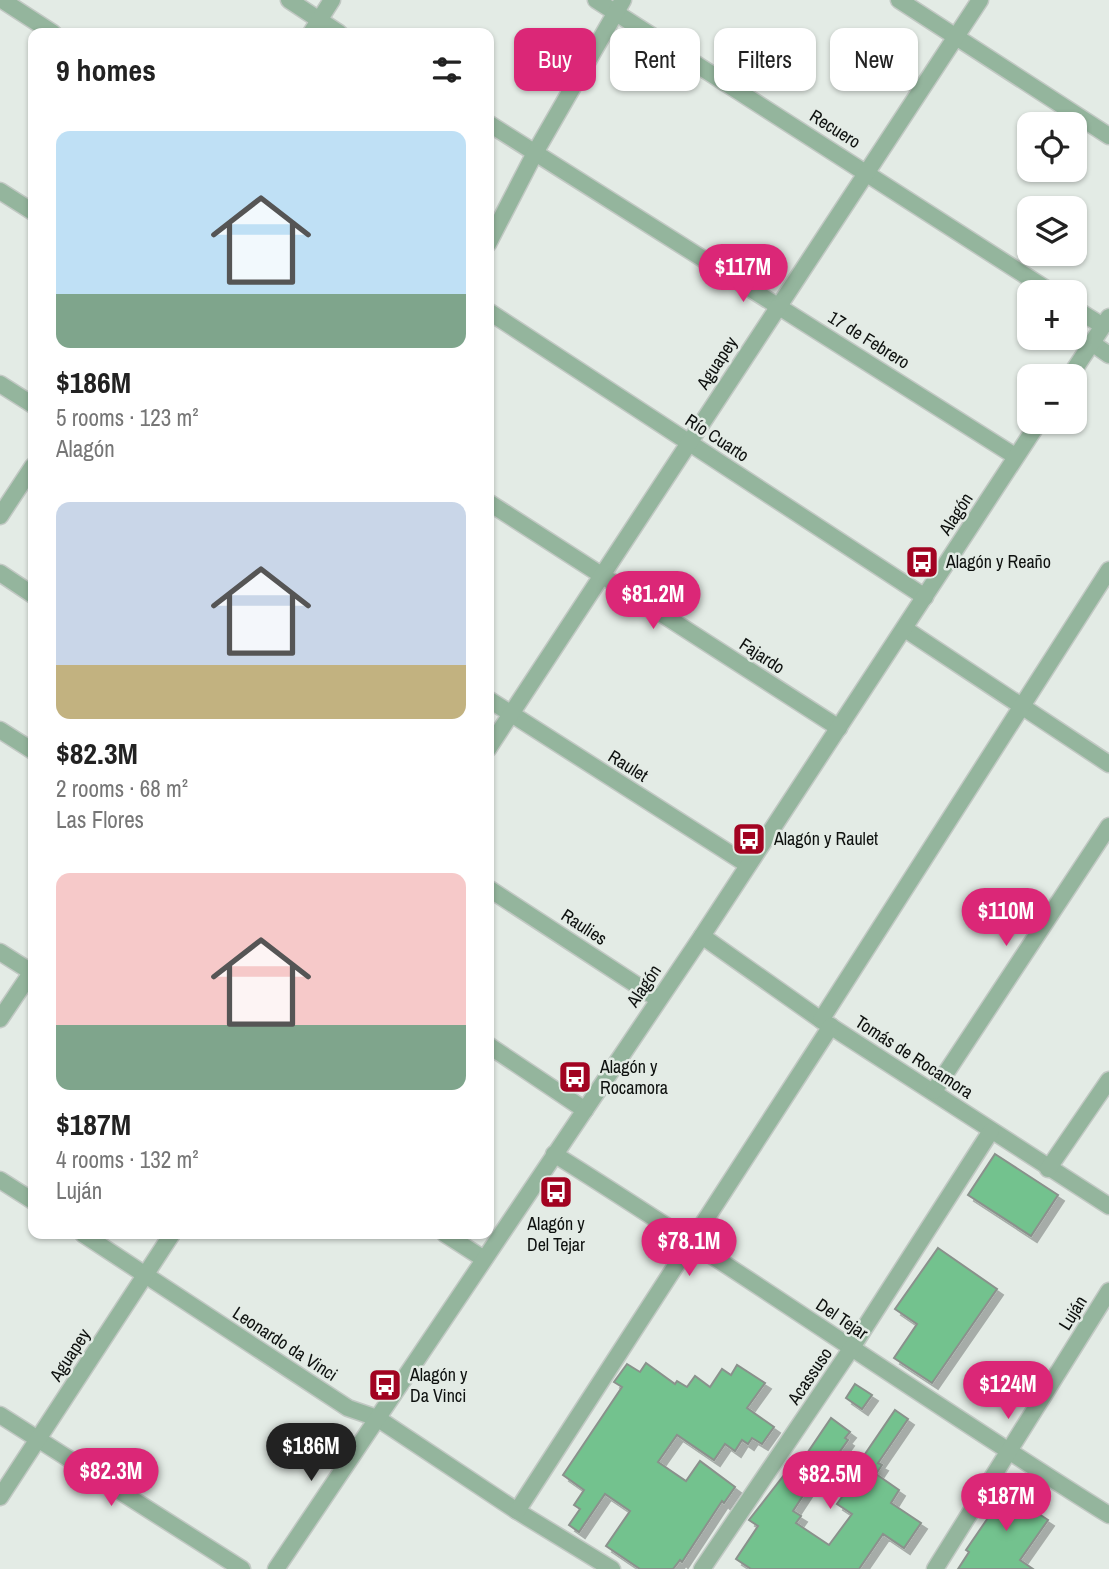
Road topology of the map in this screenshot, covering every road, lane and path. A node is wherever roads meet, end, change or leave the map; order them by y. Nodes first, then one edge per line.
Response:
1 (289, 0) edge
2 (332, 0) edge
3 (596, 0) edge
4 (899, 0) edge
5 (980, 0) edge
6 (2, 1) edge
7 (620, 6) edge
8 (315, 27) edge
9 (45, 28) edge
10 (955, 36) junction
11 (494, 126) edge
12 (1109, 136) edge
13 (536, 151) junction
14 (865, 171) junction
15 (0, 191) edge
16 (28, 209) edge
17 (494, 232) edge
18 (1033, 280) edge
19 (779, 305) junction
20 (1087, 314) edge
21 (494, 315) edge
22 (1106, 322) edge
23 (1092, 344) junction
24 (1109, 355) edge
25 (1078, 364) edge
26 (0, 384) edge
27 (28, 402) edge
28 (1031, 434) edge
29 (688, 442) junction
30 (1016, 456) junction
31 (28, 474) edge
32 (494, 506) edge
33 (0, 516) edge
34 (1109, 570) edge
35 (0, 573) edge
36 (600, 575) junction
37 (28, 592) edge
38 (925, 597) junction
39 (905, 629) junction
40 (494, 703) edge
41 (1020, 707) junction
42 (511, 714) junction
43 (839, 728) junction
44 (0, 730) edge
45 (494, 740) edge
46 (28, 748) edge
47 (1109, 764) edge
48 (1109, 826) edge
49 (748, 865) junction
50 (494, 892) edge
51 (702, 936) junction
52 (0, 952) edge
53 (28, 969) edge
54 (28, 979) edge
55 (658, 999) junction
56 (0, 1018) edge
57 (826, 1023) junction
58 (494, 1049) edge
59 (1109, 1080) edge
60 (934, 1091) junction
61 (586, 1110) junction
62 (991, 1131) junction
63 (554, 1154) junction
64 (1048, 1169) junction
65 (0, 1180) edge
66 (28, 1198) edge
67 (1109, 1206) edge
68 (91, 1239) edge
69 (169, 1239) edge
70 (453, 1239) edge
71 (691, 1240) junction
72 (484, 1259) junction
73 (145, 1274) junction
74 (1109, 1291) edge
75 (852, 1349) junction
76 (0, 1415) edge
77 (377, 1418) junction
78 (37, 1439) junction
79 (1009, 1453) junction
80 (0, 1497) edge
81 (517, 1511) junction
82 (1109, 1515) edge
83 (604, 1567) edge
84 (242, 1569) edge
85 (275, 1569) edge
86 (702, 1569) edge
87 (935, 1569) edge

1 - 8 street
2 - 8 street
3 - 7 street, Recuero
4 - 10 street
5 - 10 street, Aguapey
6 - 9 street
7 - 13 street
7 - 14 street, Recuero
10 - 12 street
10 - 14 street, Aguapey
11 - 13 street, 17 de Febrero
13 - 17 street
13 - 19 street, 17 de Febrero
14 - 18 street, Recuero
14 - 19 street, Aguapey
15 - 16 street
19 - 29 street, Aguapey
19 - 30 street, 17 de Febrero
20 - 22 street
21 - 29 street, Río Cuarto
22 - 23 street
23 - 24 street
23 - 25 street
26 - 27 street
28 - 30 street, Alagón
29 - 36 street, Aguapey
29 - 38 street, Río Cuarto
30 - 38 street, Alagón
31 - 33 street
32 - 36 street, Fajardo
34 - 41 street
35 - 37 street
36 - 42 street, Aguapey
36 - 43 street, Fajardo
38 - 39 street, Alagón
39 - 41 street
39 - 43 street, Alagón
40 - 42 street, Raulet
41 - 47 street
41 - 57 street
42 - 45 street, Aguapey
42 - 49 street, Raulet
43 - 49 street, Alagón
44 - 46 street
48 - 60 street
49 - 51 street, Alagón
50 - 55 street, Raulies
51 - 55 street, Alagón
51 - 57 street, Tomás de Rocamora
52 - 53 street
54 - 56 street
55 - 61 street, Alagón
57 - 60 street, Tomás de Rocamora
57 - 71 street
58 - 61 street
59 - 64 street
60 - 62 street, Tomás de Rocamora
61 - 63 street, Alagón
62 - 64 street, Tomás de Rocamora
62 - 75 street, Acassuso
63 - 71 street, Del Tejar
63 - 72 street, Alagón
64 - 67 street, Tomás de Rocamora
65 - 66 street
68 - 73 street, Leonardo da Vinci
69 - 73 street, Aguapey
70 - 72 street
71 - 75 street, Del Tejar
71 - 81 street
72 - 77 street, Alagón
73 - 77 street, Leonardo da Vinci
73 - 78 street, Aguapey
74 - 79 street, Luján
75 - 79 street, Del Tejar
75 - 86 street, Acassuso
76 - 78 street
77 - 81 street, Leonardo da Vinci
77 - 85 street, Alagón
78 - 80 street, Aguapey
78 - 84 street
79 - 82 street, Del Tejar
79 - 87 street, Luján
81 - 83 street, Leonardo da Vinci

